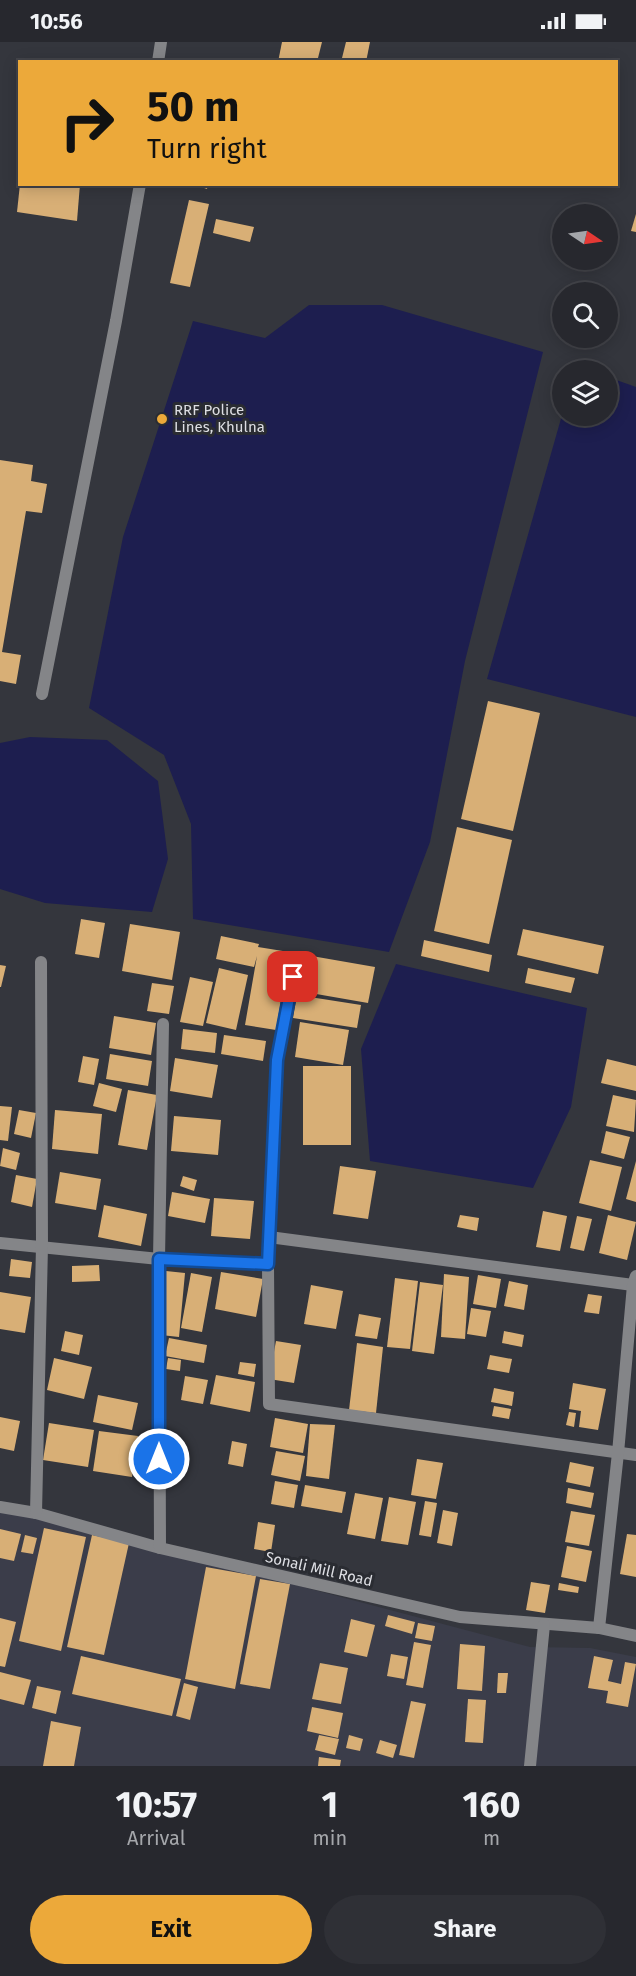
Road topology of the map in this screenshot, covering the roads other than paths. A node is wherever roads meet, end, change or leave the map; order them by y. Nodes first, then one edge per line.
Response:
1 (161, 42) edge
2 (158, 60) edge
3 (140, 186) edge
4 (42, 694) dead end
5 (41, 962) dead end
6 (293, 977) dead end
7 (163, 1024) dead end
8 (269, 1237) junction
9 (0, 1243) edge
10 (42, 1246) junction
11 (159, 1259) junction
12 (268, 1264) junction
13 (634, 1281) edge
14 (618, 1453) junction
15 (636, 1455) edge
16 (0, 1507) edge
17 (36, 1513) junction
18 (160, 1548) junction
19 (544, 1625) junction
20 (599, 1628) junction
21 (636, 1636) edge
22 (530, 1766) edge

1 - 2 street
3 - 4 street
5 - 10 street
6 - 8 street
7 - 11 street
8 - 12 street
8 - 13 street
9 - 10 street
10 - 11 street
10 - 17 street
11 - 12 street
11 - 18 street
12 - 14 street
13 - 14 street
14 - 15 street
14 - 20 street
16 - 17 street, Sonali Mill Road
17 - 18 street, Sonali Mill Road
18 - 19 street, Sonali Mill Road
19 - 20 street, Sonali Mill Road
19 - 22 street
20 - 21 street, Sonali Mill Road

